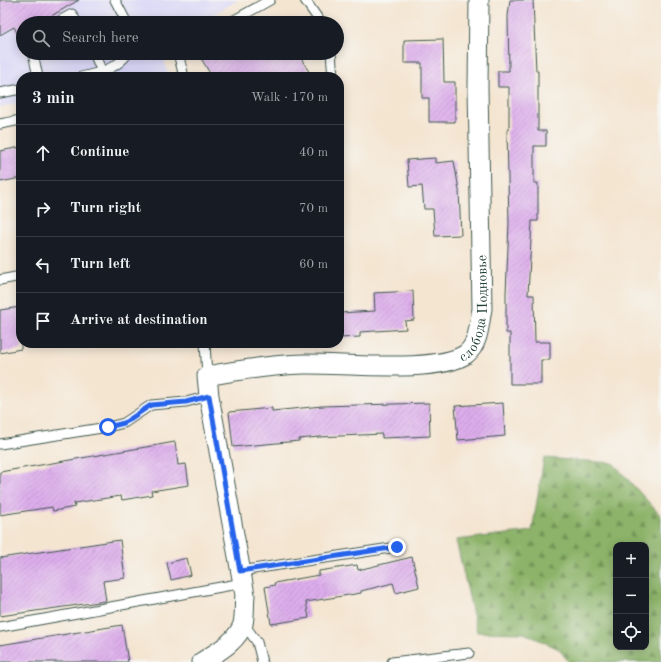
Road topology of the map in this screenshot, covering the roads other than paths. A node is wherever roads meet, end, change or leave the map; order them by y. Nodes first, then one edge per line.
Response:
1 (115, 0) edge
2 (270, 0) edge
3 (305, 0) edge
4 (480, 0) edge
5 (123, 16) edge
6 (241, 16) edge
7 (316, 16) edge
8 (35, 60) edge
9 (97, 60) edge
10 (123, 60) edge
11 (180, 60) edge
12 (332, 60) edge
13 (37, 72) edge
14 (102, 72) joint
15 (183, 72) edge
16 (333, 72) edge
17 (16, 90) edge
18 (0, 93) edge
19 (16, 121) edge
20 (0, 124) edge
21 (16, 277) edge
22 (0, 280) edge
23 (205, 348) edge
24 (207, 376) junction
25 (209, 396) junction
26 (0, 444) edge
27 (397, 547) dead end
28 (241, 577) junction
29 (243, 623) junction
30 (0, 627) edge
31 (470, 653) dead end
32 (202, 662) edge
33 (262, 662) edge
34 (392, 662) edge

1 - 5 lane
2 - 6 lane
3 - 7 lane
4 - 24 street, слобода Подновье
8 - 13 lane
9 - 14 lane
10 - 14 lane
11 - 15 lane
12 - 16 lane
17 - 18 lane
19 - 20 lane
21 - 22 lane
23 - 24 lane
24 - 25 street
25 - 26 lane
25 - 28 street
27 - 28 lane
28 - 29 street
28 - 30 lane
29 - 32 street
29 - 33 lane
31 - 34 lane

